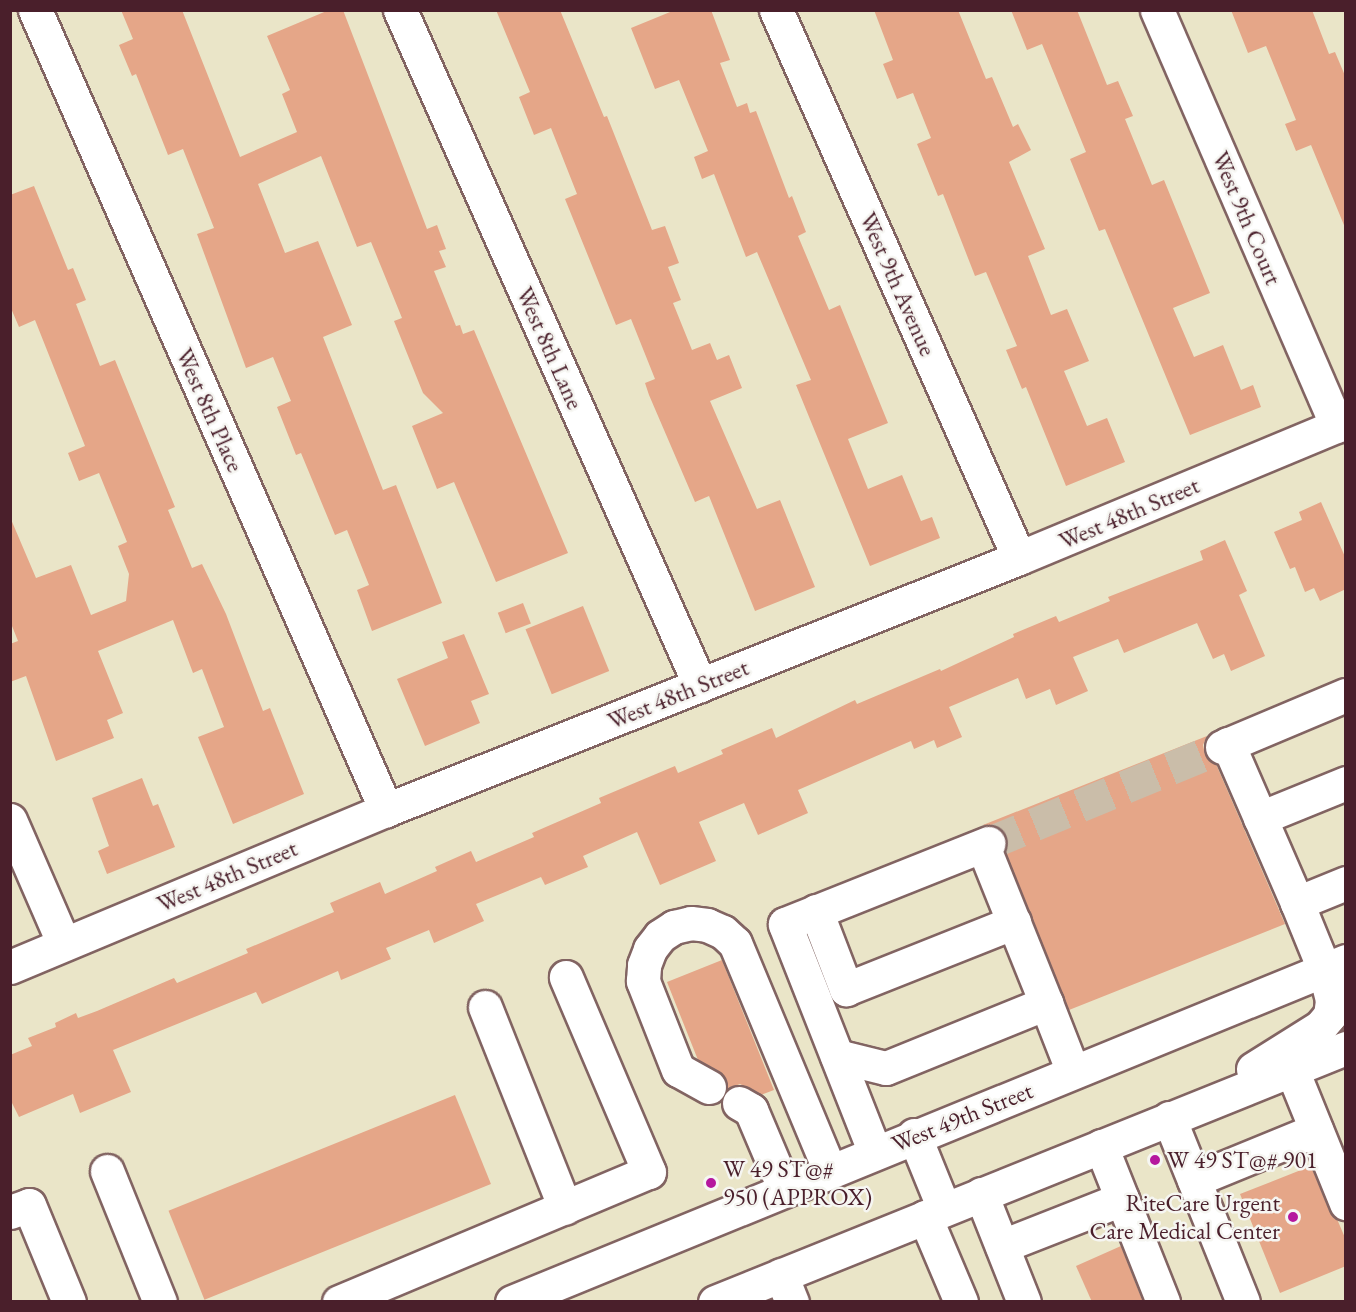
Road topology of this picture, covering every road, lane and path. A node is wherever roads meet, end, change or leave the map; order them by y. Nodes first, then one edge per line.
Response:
1 (35, 10) edge
2 (400, 10) edge
3 (776, 10) edge
4 (1157, 10) edge
5 (1341, 424) edge
6 (1019, 558) junction
7 (700, 685) junction
8 (1346, 695) edge
9 (1346, 783) edge
10 (386, 810) junction
11 (1260, 818) junction
12 (10, 820) edge
13 (1346, 883) edge
14 (1297, 903) junction
15 (816, 911) junction
16 (1014, 922) junction
17 (64, 944) junction
18 (1335, 965) edge
19 (10, 967) edge
20 (567, 977) dead end
21 (1046, 1003) junction
22 (485, 1007) dead end
23 (1346, 1048) edge
24 (837, 1056) junction
25 (886, 1068) junction
26 (1292, 1070) junction
27 (1073, 1072) junction
28 (709, 1087) dead end
29 (740, 1103) dead end
30 (1176, 1116) junction
31 (1316, 1131) junction
32 (893, 1145) junction
33 (1101, 1146) junction
34 (107, 1171) dead end
35 (830, 1171) junction
36 (1194, 1180) junction
37 (785, 1190) junction
38 (981, 1194) junction
39 (1122, 1199) junction
40 (1346, 1203) edge
41 (565, 1208) junction
42 (10, 1212) edge
43 (935, 1213) junction
44 (1002, 1246) junction
45 (787, 1288) edge
46 (405, 1289) edge
47 (723, 1300) edge
48 (341, 1301) edge
49 (69, 1302) edge
50 (160, 1302) edge
51 (512, 1302) edge
52 (961, 1302) edge
53 (1024, 1302) edge
54 (1163, 1302) edge
55 (1244, 1302) edge

1 - 10 street, West 8th Place
2 - 7 street, West 8th Lane
3 - 6 street, West 9th Avenue
4 - 5 street, West 9th Court
5 - 6 street, West 48th Street
6 - 7 street, West 48th Street
7 - 10 street, West 48th Street
8 - 11 street
9 - 11 street
10 - 17 street, West 48th Street
11 - 14 street
12 - 17 street
13 - 14 street
14 - 18 street
15 - 16 street
15 - 16 street
15 - 24 street
16 - 21 street
17 - 19 street, West 48th Street
18 - 27 street, West 49th Street
18 - 30 street
20 - 41 street
21 - 25 street
21 - 27 street
22 - 41 street
23 - 26 street
24 - 25 street
24 - 32 street
25 - 32 street
26 - 30 street
26 - 31 street
27 - 32 street, West 49th Street
28 - 35 street
29 - 37 street
30 - 33 street
30 - 36 street
31 - 36 street
31 - 40 street
32 - 35 street, West 49th Street
32 - 43 street
33 - 38 street
33 - 39 street
34 - 50 street
35 - 37 street, West 49th Street
36 - 55 street
37 - 51 street, West 49th Street
38 - 43 street
38 - 44 street
39 - 44 street
39 - 54 street
41 - 46 street
42 - 49 street
43 - 45 street
43 - 52 street
44 - 53 street
45 - 47 street
46 - 48 street

